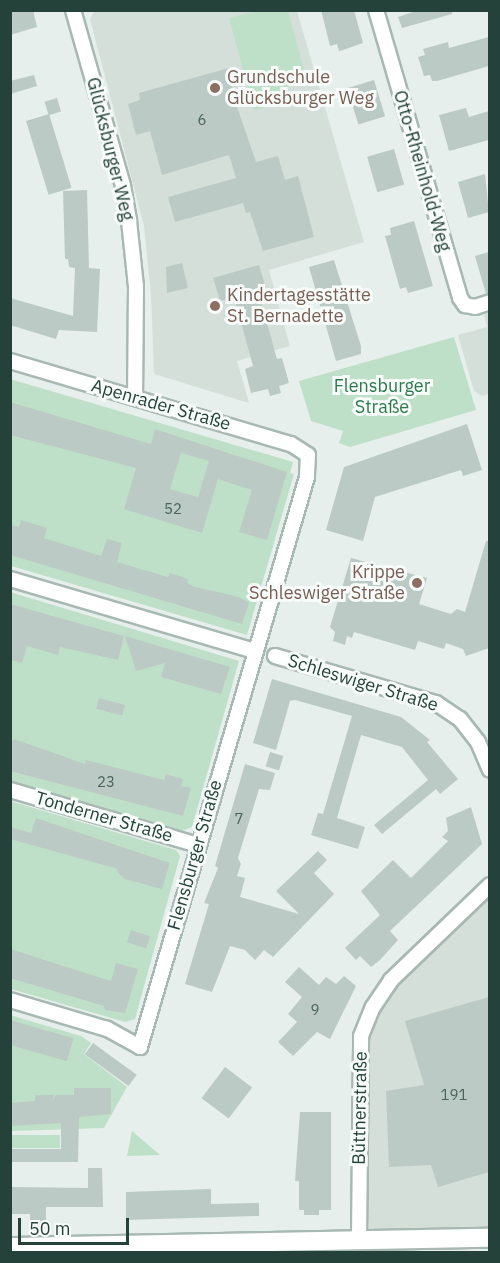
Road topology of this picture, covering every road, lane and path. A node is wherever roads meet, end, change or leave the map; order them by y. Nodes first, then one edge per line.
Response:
1 (73, 10) edge
2 (376, 10) edge
3 (489, 302) edge
4 (10, 361) edge
5 (135, 398) junction
6 (308, 455) joint
7 (10, 579) edge
8 (255, 651) junction
9 (276, 656) dead end
10 (489, 770) edge
11 (10, 790) edge
12 (198, 845) junction
13 (489, 885) edge
14 (10, 1000) edge
15 (359, 1238) junction
16 (489, 1238) edge
17 (10, 1247) edge

1 - 5 street, Glücksburger Weg
2 - 3 street, Otto-Rheinhold-Weg
4 - 5 street, Apenrader Straße
5 - 6 street, Apenrader Straße
6 - 8 street, Flensburger Straße
7 - 8 street
8 - 12 street, Flensburger Straße
9 - 10 street, Schleswiger Straße
11 - 12 street, Tonderner Straße
12 - 14 street, Flensburger Straße
13 - 15 street, Büttnerstraße
15 - 16 main road
15 - 17 main road

